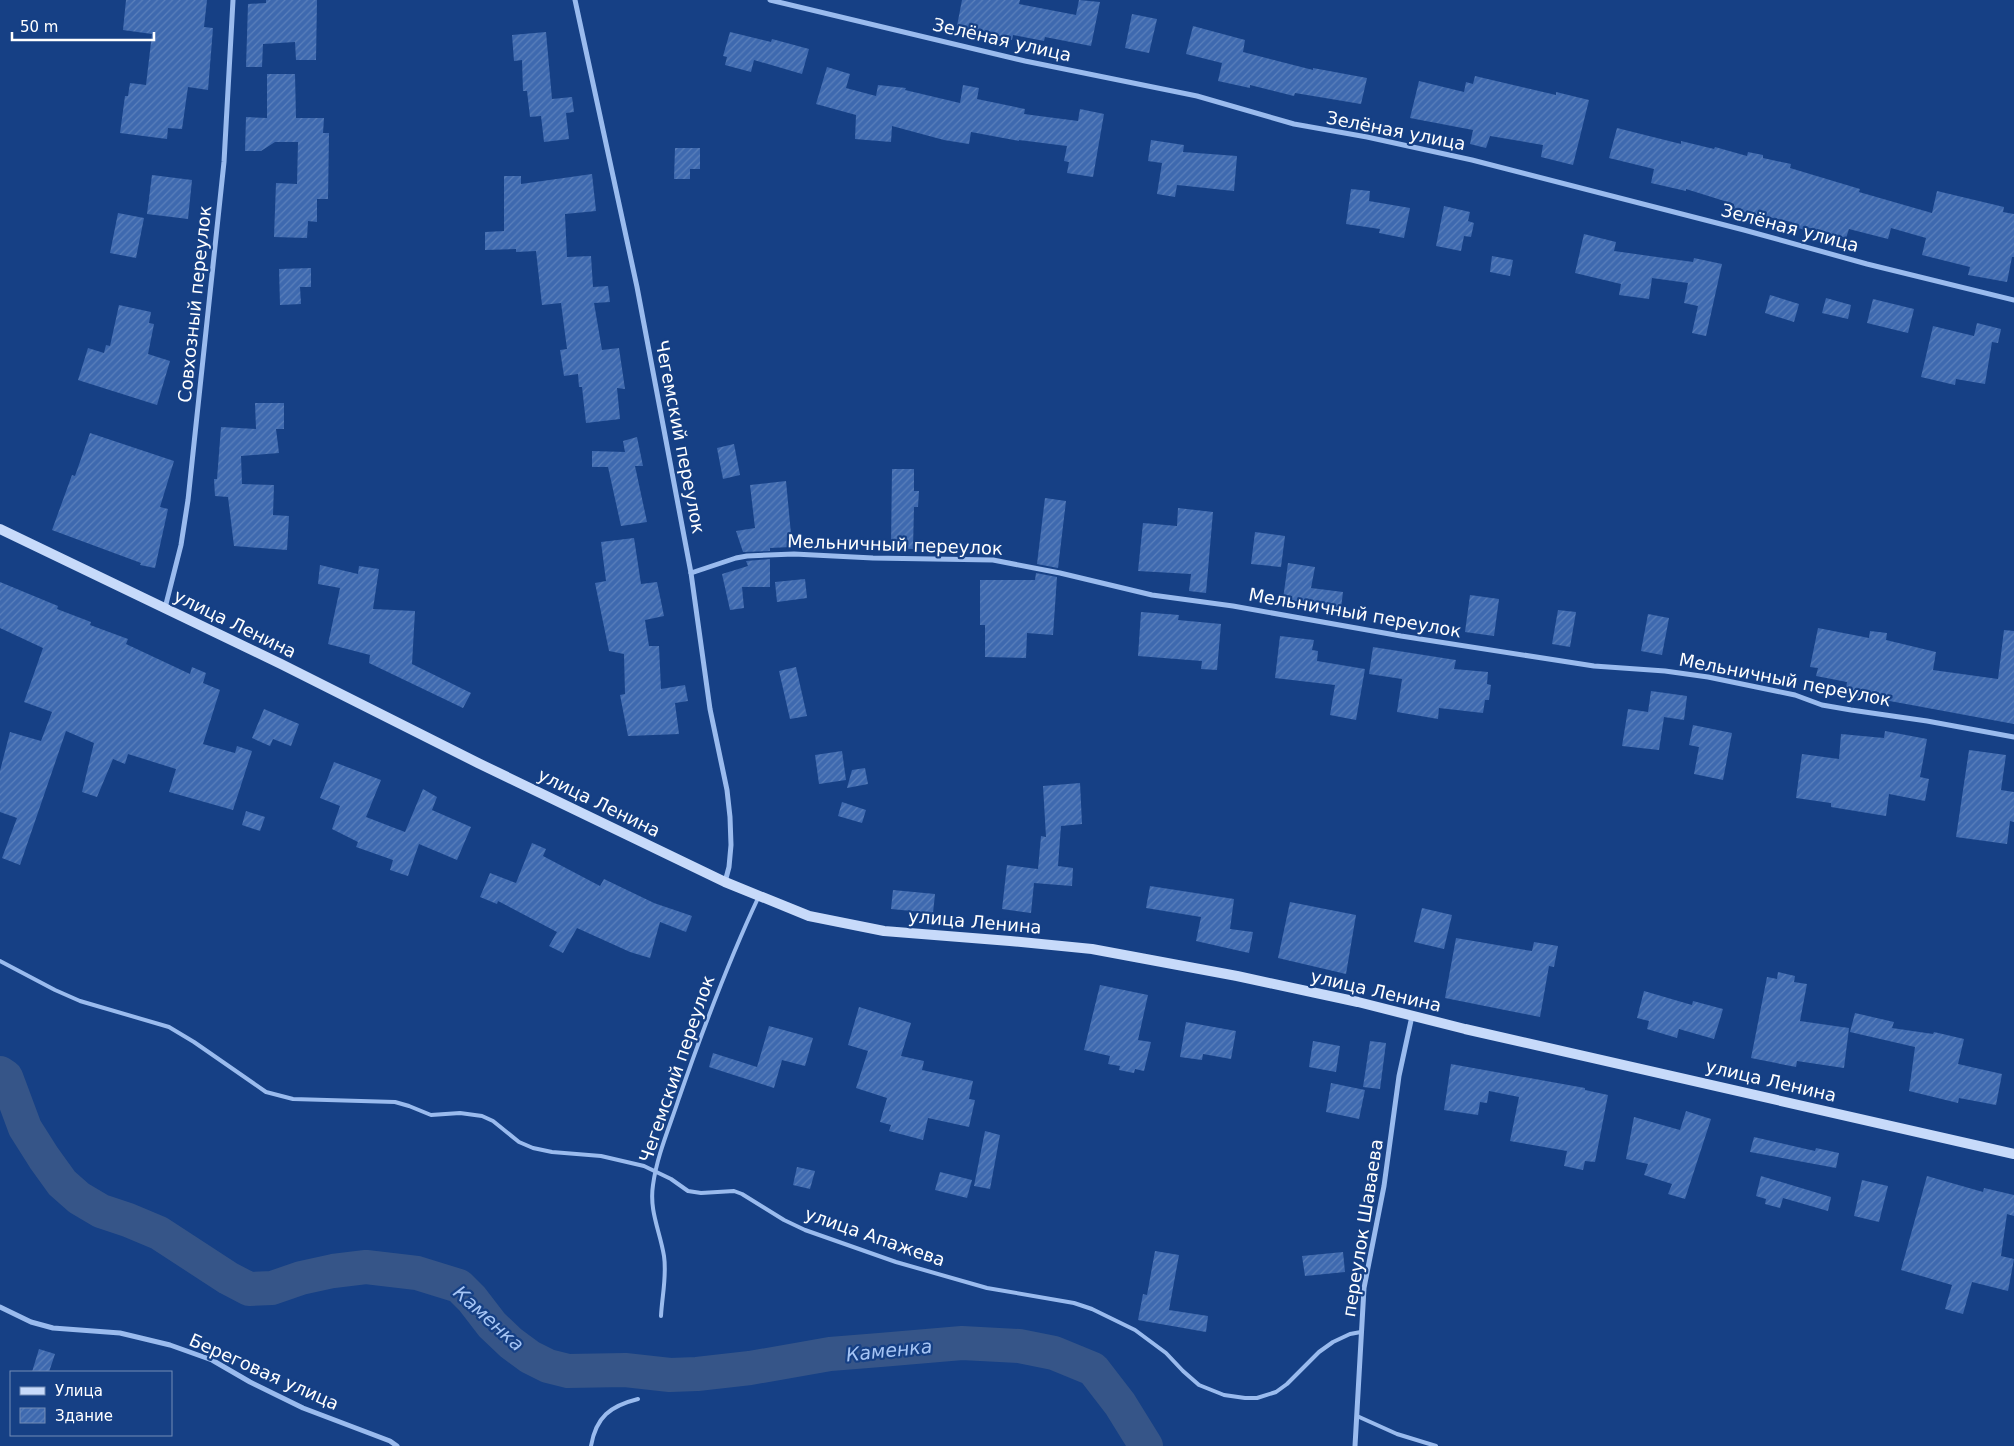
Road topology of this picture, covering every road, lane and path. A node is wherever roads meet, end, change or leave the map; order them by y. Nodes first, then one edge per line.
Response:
1 (233, 0) edge
2 (575, 0) edge
3 (770, 0) edge
4 (2014, 300) edge
5 (0, 529) edge
6 (691, 573) junction
7 (165, 608) junction
8 (2014, 737) edge
9 (725, 882) junction
10 (759, 896) junction
11 (0, 961) edge
12 (1412, 1016) junction
13 (2014, 1154) edge
14 (656, 1172) junction
15 (0, 1308) edge
16 (662, 1316) dead end
17 (1361, 1332) junction
18 (638, 1399) dead end
19 (1357, 1416) junction
20 (397, 1446) edge
21 (591, 1446) edge
22 (1354, 1446) edge
23 (1436, 1446) edge

1 - 7 street, Совхозный переулок
2 - 6 street, Чегемский переулок
3 - 4 street, Зелёная улица
5 - 7 street, улица Ленина
6 - 8 street, Мельничный переулок
6 - 9 street, Чегемский переулок
7 - 9 street, улица Ленина
9 - 10 street, улица Ленина
10 - 12 street, улица Ленина
10 - 14 lane, Чегемский переулок
11 - 14 lane, улица Апажева
12 - 13 street, улица Ленина
12 - 17 street, переулок Шаваева
14 - 16 lane, Чегемский переулок
14 - 17 lane, улица Апажева
15 - 20 street, Береговая улица
17 - 19 street, переулок Шаваева
18 - 21 lane
19 - 22 street, переулок Шаваева
19 - 23 lane

